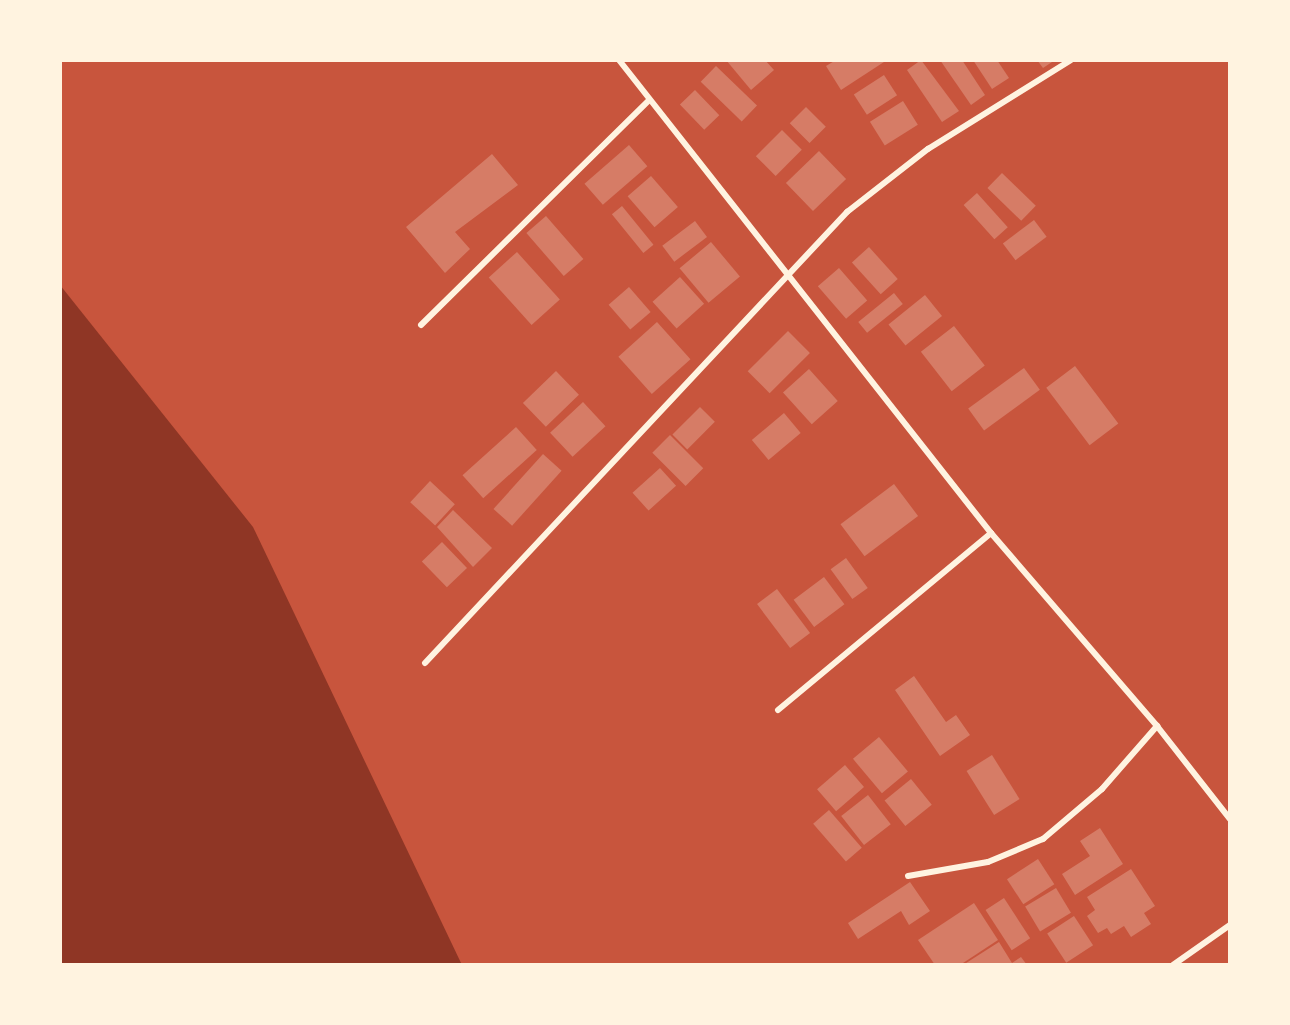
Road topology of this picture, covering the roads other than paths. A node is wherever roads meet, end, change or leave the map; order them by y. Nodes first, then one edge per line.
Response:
1 (619, 60) edge
2 (1071, 60) edge
3 (649, 100) junction
4 (786, 275) junction
5 (421, 325) dead end
6 (991, 533) junction
7 (425, 663) dead end
8 (778, 710) dead end
9 (1157, 726) junction
10 (1230, 819) edge
11 (908, 876) dead end
12 (1230, 925) edge
13 (1173, 965) edge

1 - 3 street
2 - 4 street
3 - 4 street
3 - 5 street
4 - 6 street
4 - 7 street
6 - 8 street
6 - 9 street
9 - 10 street
9 - 11 street
12 - 13 street

